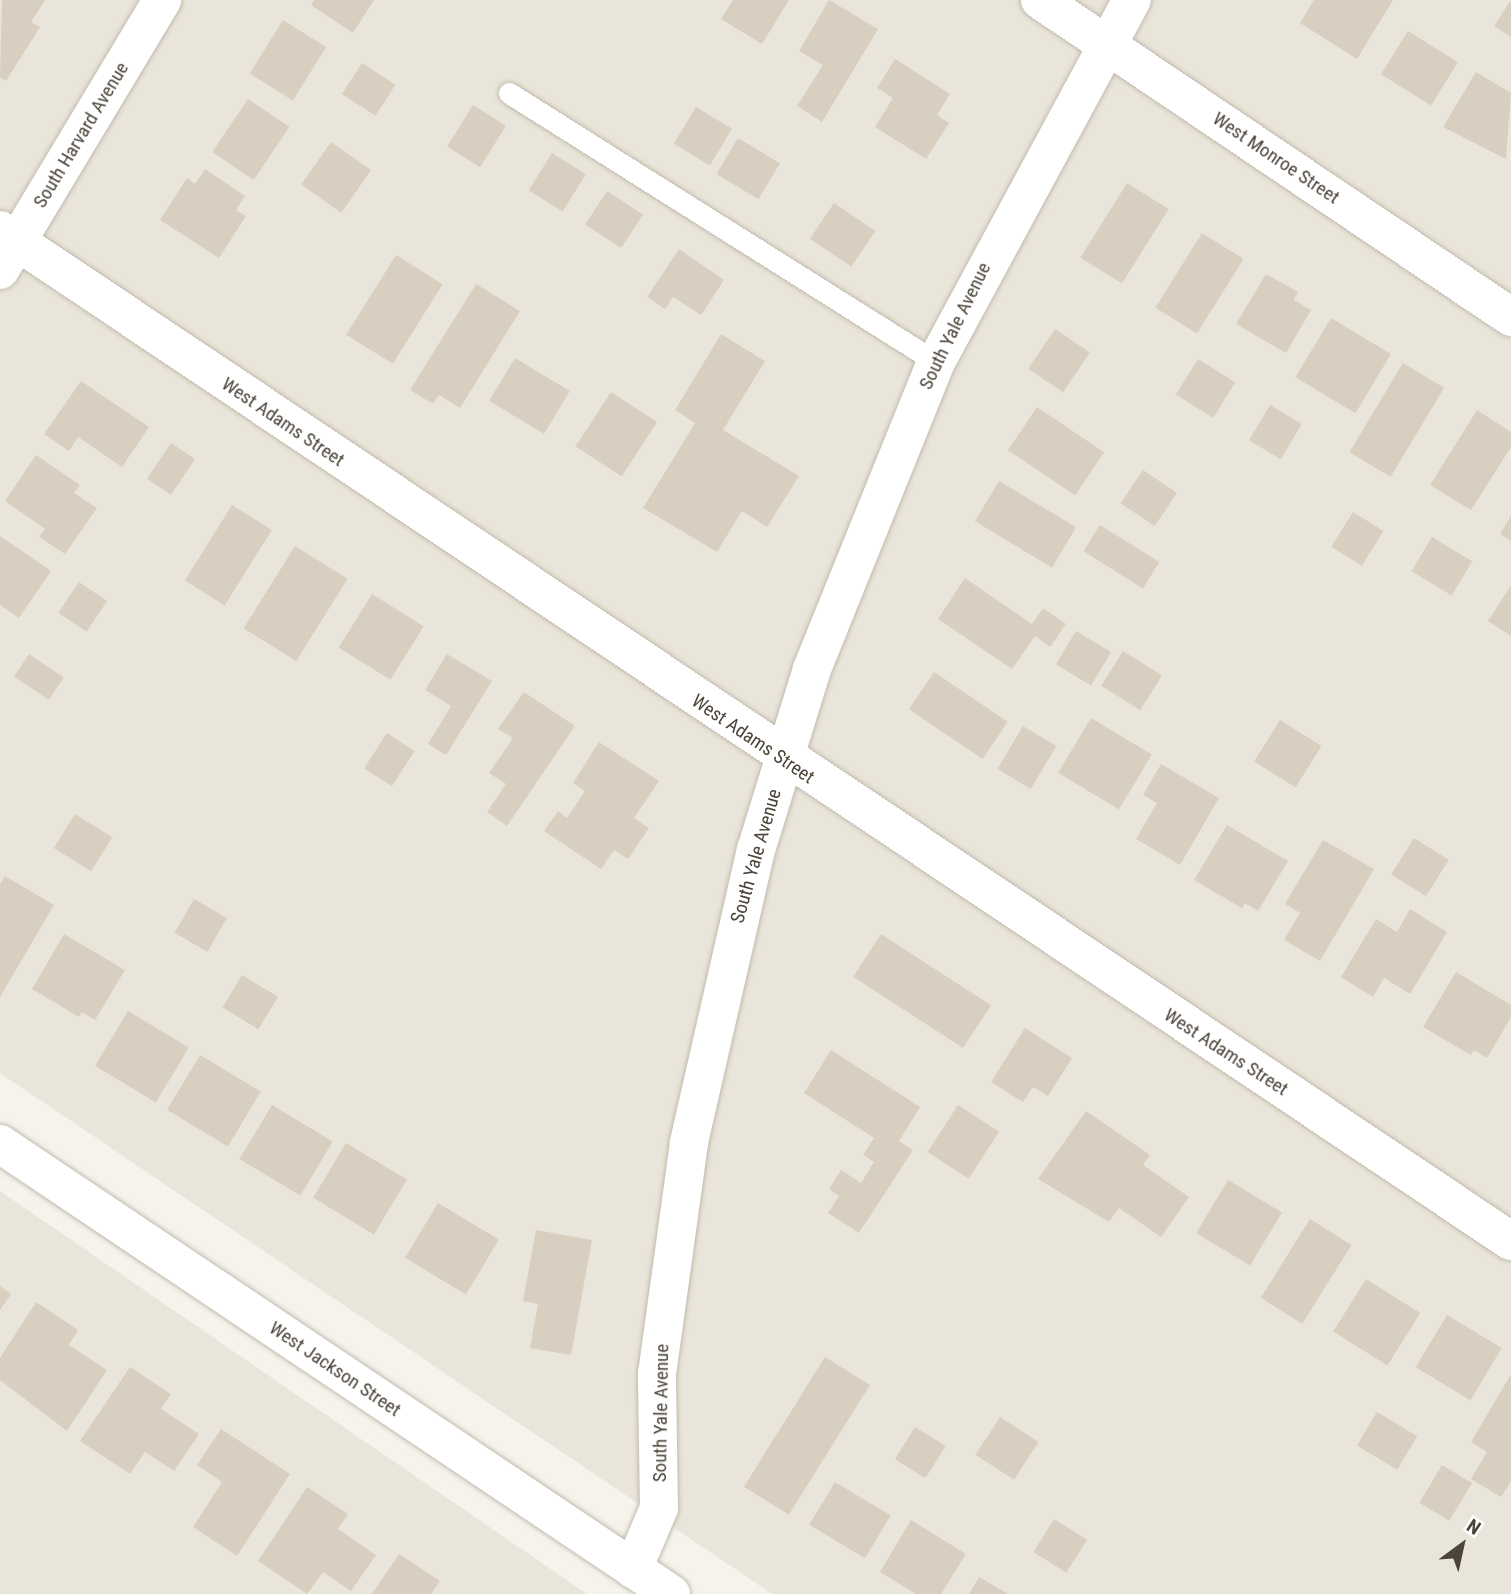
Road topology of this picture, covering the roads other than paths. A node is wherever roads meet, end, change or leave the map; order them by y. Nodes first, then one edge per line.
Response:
1 (162, 0) edge
2 (1040, 0) edge
3 (1132, 0) edge
4 (1107, 44) junction
5 (509, 93) dead end
6 (6, 247) edge
7 (1511, 317) edge
8 (936, 362) junction
9 (784, 760) junction
10 (0, 1144) edge
11 (1511, 1241) edge
12 (632, 1569) junction
13 (671, 1594) edge

1 - 6 street, South Harvard Avenue
2 - 4 street, West Monroe Street
3 - 4 street, South Yale Avenue
4 - 7 street, West Monroe Street
4 - 8 street, South Yale Avenue
5 - 8 lane
6 - 9 street, West Adams Street
8 - 9 street, South Yale Avenue
9 - 11 street, West Adams Street
9 - 12 street, South Yale Avenue
10 - 12 street, West Jackson Street
12 - 13 street, West Jackson Street

